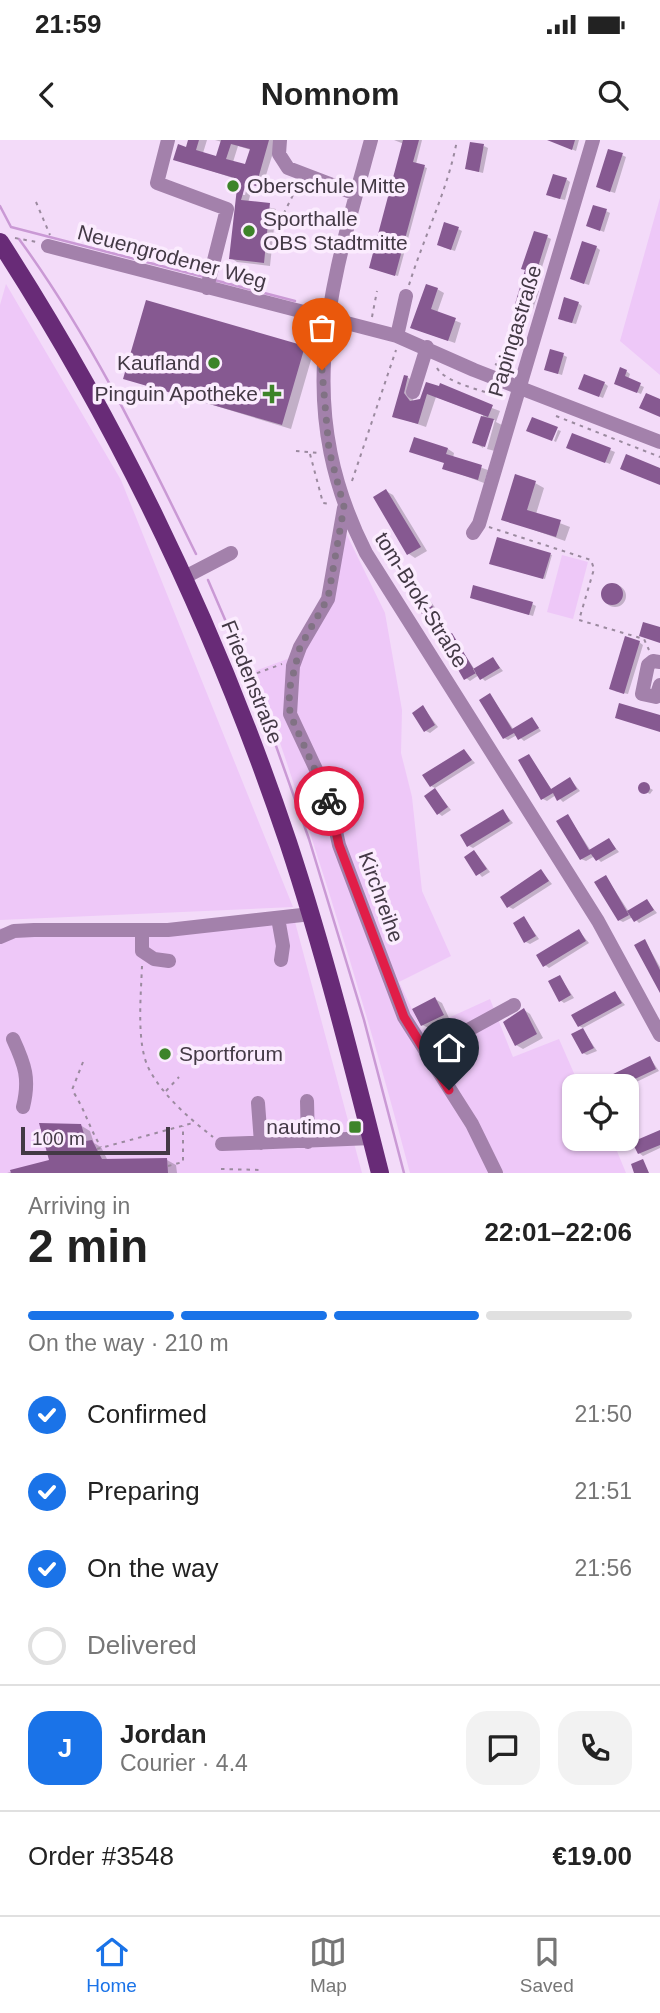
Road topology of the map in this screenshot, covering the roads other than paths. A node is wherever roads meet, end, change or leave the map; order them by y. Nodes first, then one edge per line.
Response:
1 (168, 140) edge
2 (280, 140) edge
3 (371, 140) edge
4 (593, 140) edge
5 (356, 194) junction
6 (5, 240) edge
7 (47, 246) road end
8 (207, 288) junction
9 (406, 296) road end
10 (326, 318) junction
11 (397, 336) junction
12 (426, 347) junction
13 (520, 387) junction
14 (413, 392) dead end
15 (660, 442) edge
16 (344, 507) junction
17 (476, 528) road end
18 (231, 553) dead end
19 (183, 578) junction
20 (657, 662) edge
21 (660, 685) edge
22 (311, 914) junction
23 (278, 918) junction
24 (142, 930) junction
25 (0, 937) edge
26 (281, 960) dead end
27 (169, 961) dead end
28 (514, 1005) dead end
29 (660, 1035) edge
30 (13, 1039) dead end
31 (426, 1053) junction
32 (307, 1101) dead end
33 (258, 1103) dead end
34 (23, 1107) dead end
35 (372, 1138) junction
36 (308, 1142) junction
37 (261, 1143) junction
38 (222, 1144) road end
39 (380, 1173) edge
40 (496, 1173) edge

1 - 8 street
2 - 5 street
3 - 5 street, tom-Brok-Straße
4 - 13 street, Papingastraße
5 - 10 street, tom-Brok-Straße
6 - 19 main road, Friedenstraße
7 - 8 street, Neuengrodener Weg
8 - 10 street, Neuengrodener Weg
9 - 11 street
10 - 11 street, Neuengrodener Weg
10 - 16 street, tom-Brok-Straße
11 - 12 street, Neuengrodener Weg
12 - 13 street, Neuengrodener Weg
12 - 14 street
13 - 15 street, Neuengrodener Weg
13 - 17 street, Papingastraße
16 - 29 street, tom-Brok-Straße
16 - 31 street, Kirchreihe
18 - 19 street
19 - 22 main road, Friedenstraße
20 - 21 street
22 - 23 street
22 - 35 main road, Friedenstraße
23 - 24 street
23 - 26 street
24 - 25 street
24 - 27 street
28 - 31 street
30 - 34 street
31 - 40 street, Kirchreihe
32 - 36 street
33 - 37 street
35 - 36 street
35 - 39 main road, Friedenstraße
36 - 37 street
37 - 38 street

